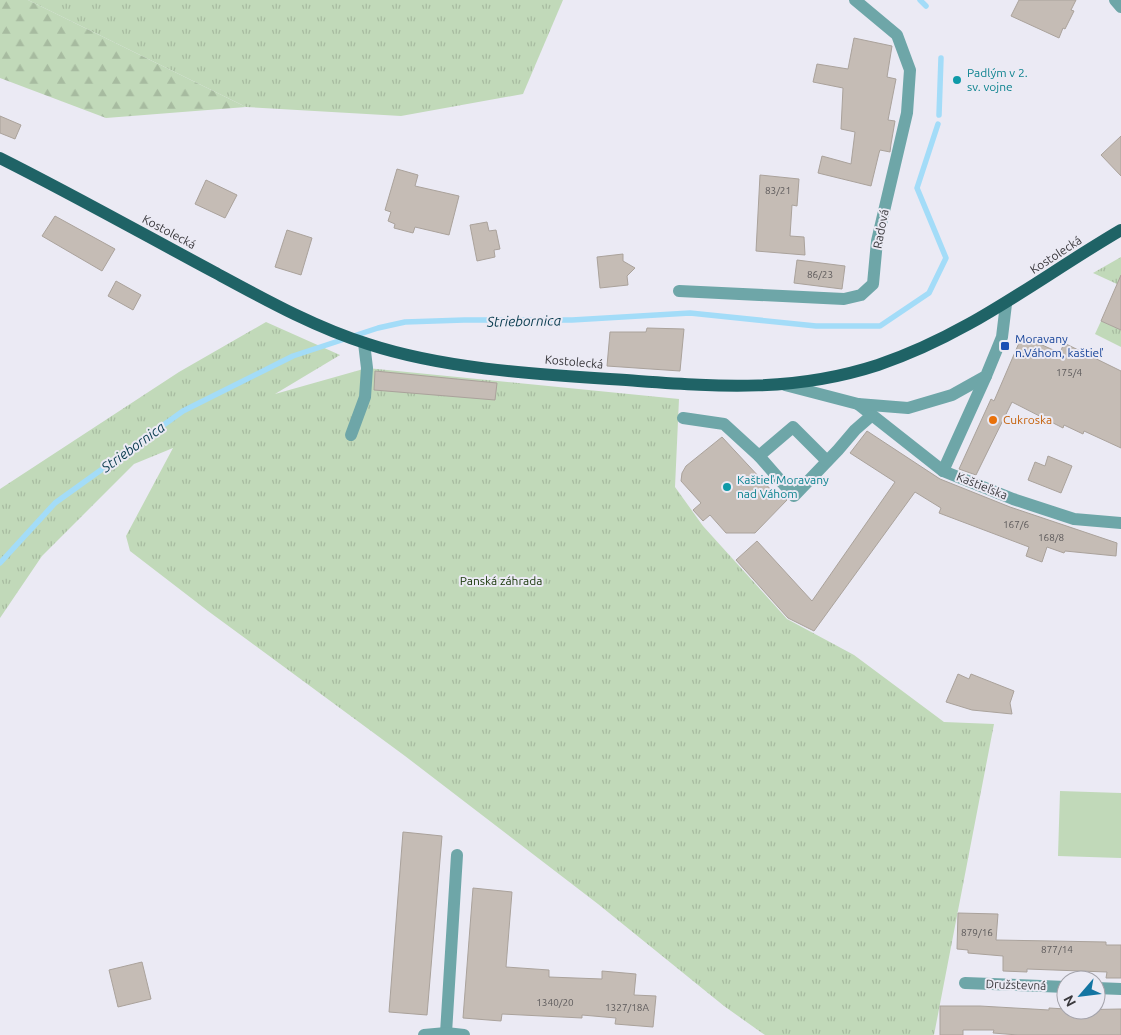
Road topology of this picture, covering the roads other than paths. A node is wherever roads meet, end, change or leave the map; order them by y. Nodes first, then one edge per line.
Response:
1 (855, 0) edge
2 (1115, 0) edge
3 (1121, 7) edge
4 (0, 158) edge
5 (1121, 230) edge
6 (679, 291) dead end
7 (1006, 304) junction
8 (364, 343) junction
9 (986, 376) junction
10 (785, 385) junction
11 (858, 404) junction
12 (871, 416) junction
13 (683, 418) dead end
14 (352, 435) dead end
15 (759, 456) junction
16 (827, 461) junction
17 (943, 471) junction
18 (1121, 523) edge
19 (457, 855) dead end
20 (965, 984) dead end
21 (1056, 987) edge
22 (1106, 988) edge
23 (1121, 989) edge
24 (446, 1033) junction
25 (424, 1035) edge
26 (464, 1035) edge

1 - 6 street, Radová
2 - 3 street
4 - 8 main road, Kostolecká
5 - 7 main road, Kostolecká
7 - 9 street
7 - 10 main road, Kostolecká
8 - 10 main road, Kostolecká
8 - 14 street
9 - 11 street, Kostolecká
9 - 17 street, Kaštieľska
10 - 11 street, Kostolecká
11 - 12 street, Kostolecká
12 - 16 street
12 - 17 street, Kostolecká
13 - 15 street
15 - 16 street
15 - 16 street
17 - 18 street, Kaštieľska
19 - 24 street
20 - 21 street, Družstevná
22 - 23 street
24 - 25 street
24 - 26 street

